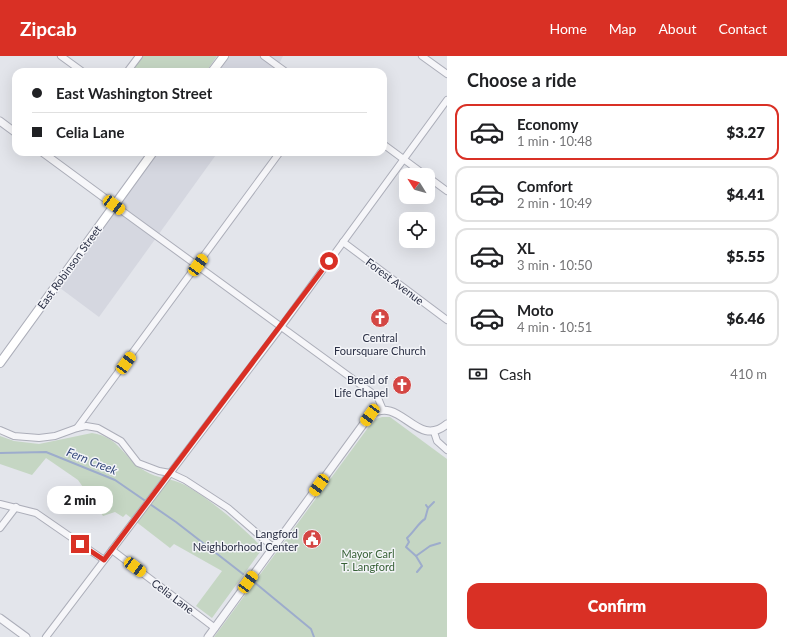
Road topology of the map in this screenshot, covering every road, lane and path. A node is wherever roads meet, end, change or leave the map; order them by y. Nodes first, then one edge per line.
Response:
1 (61, 56) edge
2 (139, 56) edge
3 (224, 56) edge
4 (264, 56) edge
5 (422, 56) edge
6 (78, 68) edge
7 (130, 68) edge
8 (215, 68) edge
9 (280, 68) edge
10 (447, 74) edge
11 (447, 100) edge
12 (0, 121) edge
13 (12, 130) edge
14 (387, 147) edge
15 (47, 156) edge
16 (150, 156) edge
17 (277, 156) edge
18 (403, 159) junction
19 (415, 168) edge
20 (435, 182) edge
21 (447, 191) edge
22 (114, 205) junction
23 (343, 242) junction
24 (198, 265) junction
25 (447, 320) edge
26 (281, 327) junction
27 (0, 363) edge
28 (383, 410) junction
29 (447, 424) edge
30 (78, 428) junction
31 (0, 430) edge
32 (434, 432) junction
33 (447, 450) edge
34 (170, 473) junction
35 (0, 504) edge
36 (16, 507) junction
37 (0, 528) edge
38 (274, 548) junction
39 (112, 550) junction
40 (104, 560) junction
41 (0, 618) edge
42 (215, 628) junction
43 (26, 637) edge
44 (46, 637) edge
45 (208, 637) edge

1 - 6 street
2 - 7 street
3 - 8 main road
4 - 9 street
5 - 10 street
11 - 18 street
12 - 13 street
14 - 18 street
15 - 22 street
16 - 22 main road, East Robinson Street
17 - 24 street
18 - 19 street
18 - 23 street
20 - 21 street
22 - 24 street
22 - 27 main road, East Robinson Street
23 - 25 street, Forest Avenue
23 - 26 street
24 - 26 street
24 - 30 street
26 - 28 street
26 - 34 street
28 - 32 street
28 - 38 street
29 - 32 street
30 - 31 street
30 - 34 street
32 - 33 street
34 - 38 street
34 - 39 street
35 - 36 street
36 - 37 street
36 - 40 street
38 - 42 street
39 - 40 street
39 - 42 street, Celia Lane
40 - 44 street
41 - 43 street
42 - 45 street

